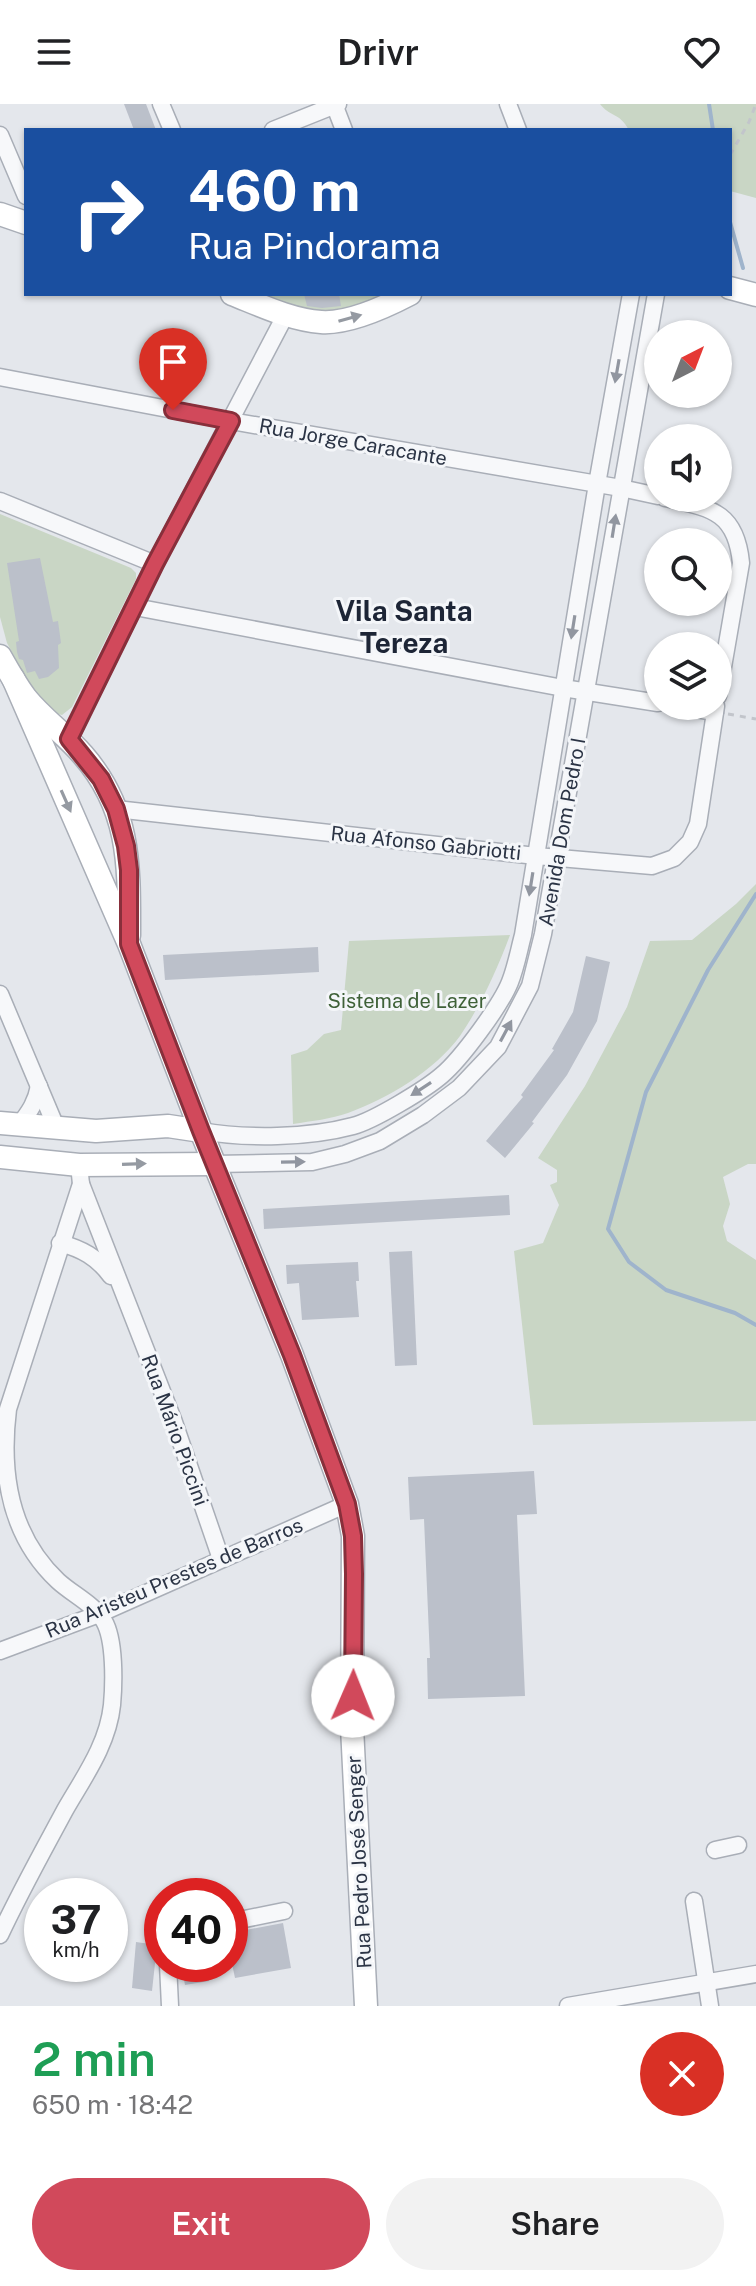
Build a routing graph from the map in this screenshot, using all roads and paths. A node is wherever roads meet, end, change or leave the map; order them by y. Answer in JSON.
{"nodes":[{"id":1,"x":161,"y":104,"type":"edge"},
{"id":2,"x":508,"y":104,"type":"edge"},
{"id":3,"x":756,"y":104,"type":"edge"},
{"id":4,"x":336,"y":105,"type":"edge"},
{"id":5,"x":171,"y":128,"type":"edge"},
{"id":6,"x":278,"y":128,"type":"edge"},
{"id":7,"x":343,"y":128,"type":"edge"},
{"id":8,"x":517,"y":128,"type":"edge"},
{"id":9,"x":0,"y":135,"type":"edge"},
{"id":10,"x":732,"y":152,"type":"edge"},
{"id":11,"x":24,"y":191,"type":"edge"},
{"id":12,"x":0,"y":213,"type":"edge"},
{"id":13,"x":24,"y":215,"type":"edge"},
{"id":14,"x":24,"y":222,"type":"edge"},
{"id":15,"x":732,"y":289,"type":"edge"},
{"id":16,"x":756,"y":295,"type":"edge"},
{"id":17,"x":237,"y":296,"type":"edge"},
{"id":18,"x":406,"y":296,"type":"edge"},
{"id":19,"x":631,"y":296,"type":"edge"},
{"id":20,"x":656,"y":296,"type":"edge"},
{"id":21,"x":286,"y":314,"type":"junction"},
{"id":22,"x":0,"y":377,"type":"edge"},
{"id":23,"x":231,"y":421,"type":"junction"},
{"id":24,"x":597,"y":484,"type":"junction"},
{"id":25,"x":621,"y":488,"type":"junction"},
{"id":26,"x":644,"y":493,"type":"edge"},
{"id":27,"x":0,"y":501,"type":"edge"},
{"id":28,"x":715,"y":512,"type":"edge"},
{"id":29,"x":155,"y":564,"type":"junction"},
{"id":30,"x":135,"y":607,"type":"junction"},
{"id":31,"x":729,"y":632,"type":"edge"},
{"id":32,"x":0,"y":656,"type":"edge"},
{"id":33,"x":13,"y":678,"type":"junction"},
{"id":34,"x":563,"y":688,"type":"junction"},
{"id":35,"x":587,"y":693,"type":"junction"},
{"id":36,"x":644,"y":701,"type":"edge"},
{"id":37,"x":732,"y":710,"type":"edge"},
{"id":38,"x":756,"y":719,"type":"edge"},
{"id":39,"x":715,"y":720,"type":"edge"},
{"id":40,"x":76,"y":747,"type":"junction"},
{"id":41,"x":56,"y":766,"type":"junction"},
{"id":42,"x":116,"y":809,"type":"junction"},
{"id":43,"x":536,"y":856,"type":"junction"},
{"id":44,"x":557,"y":857,"type":"junction"},
{"id":45,"x":129,"y":870,"type":"junction"},
{"id":46,"x":97,"y":872,"type":"junction"},
{"id":47,"x":129,"y":944,"type":"junction"},
{"id":48,"x":0,"y":994,"type":"edge"},
{"id":49,"x":39,"y":1086,"type":"junction"},
{"id":50,"x":187,"y":1093,"type":"junction"},
{"id":51,"x":10,"y":1123,"type":"edge"},
{"id":52,"x":168,"y":1126,"type":"junction"},
{"id":53,"x":56,"y":1127,"type":"junction"},
{"id":54,"x":201,"y":1131,"type":"junction"},
{"id":55,"x":0,"y":1157,"type":"edge"},
{"id":56,"x":174,"y":1163,"type":"junction"},
{"id":57,"x":215,"y":1164,"type":"junction"},
{"id":58,"x":80,"y":1175,"type":"junction"},
{"id":59,"x":60,"y":1243,"type":"junction"},
{"id":60,"x":126,"y":1301,"type":"junction"},
{"id":61,"x":347,"y":1504,"type":"junction"},
{"id":62,"x":221,"y":1559,"type":"junction"},
{"id":63,"x":99,"y":1614,"type":"junction"},
{"id":64,"x":0,"y":1651,"type":"edge"},
{"id":65,"x":738,"y":1845,"type":"dead end"},
{"id":66,"x":715,"y":1850,"type":"dead end"},
{"id":67,"x":694,"y":1901,"type":"dead end"},
{"id":68,"x":284,"y":1911,"type":"dead end"},
{"id":69,"x":248,"y":1918,"type":"edge"},
{"id":70,"x":0,"y":1935,"type":"edge"},
{"id":71,"x":756,"y":1974,"type":"edge"},
{"id":72,"x":169,"y":1982,"type":"edge"},
{"id":73,"x":707,"y":1983,"type":"junction"},
{"id":74,"x":170,"y":2005,"type":"edge"},
{"id":75,"x":366,"y":2006,"type":"edge"},
{"id":76,"x":568,"y":2006,"type":"edge"},
{"id":77,"x":710,"y":2006,"type":"edge"}],
"edges":[{"from":1,"to":5,"type":"street"},
{"from":2,"to":8,"type":"street"},
{"from":3,"to":10,"type":"path"},
{"from":4,"to":6,"type":"street"},
{"from":4,"to":7,"type":"street"},
{"from":9,"to":11,"type":"street"},
{"from":12,"to":13,"type":"street"},
{"from":12,"to":14,"type":"street"},
{"from":15,"to":16,"type":"street"},
{"from":17,"to":21,"type":"street"},
{"from":21,"to":18,"type":"street","one_way":true},
{"from":19,"to":24,"type":"street","name":"Avenida Dom Pedro I","one_way":true},
{"from":20,"to":25,"type":"street","name":"Avenida Dom Pedro I"},
{"from":21,"to":23,"type":"street"},
{"from":22,"to":23,"type":"street","name":"Rua Jorge Caracante"},
{"from":23,"to":24,"type":"street","name":"Rua Jorge Caracante"},
{"from":23,"to":29,"type":"street"},
{"from":24,"to":25,"type":"street","name":"Rua Jorge Caracante"},
{"from":24,"to":34,"type":"street","name":"Avenida Dom Pedro I","one_way":true},
{"from":25,"to":26,"type":"street","name":"Rua Jorge Caracante"},
{"from":35,"to":25,"type":"street","name":"Avenida Dom Pedro I","one_way":true},
{"from":27,"to":29,"type":"street"},
{"from":28,"to":31,"type":"street"},
{"from":29,"to":30,"type":"street"},
{"from":30,"to":34,"type":"street"},
{"from":30,"to":40,"type":"street"},
{"from":32,"to":33,"type":"street","name":"Rua Pedro José Senger"},
{"from":33,"to":40,"type":"street","name":"Rua Pedro José Senger"},
{"from":33,"to":41,"type":"street","name":"Rua Pedro José Senger"},
{"from":34,"to":35,"type":"street"},
{"from":34,"to":43,"type":"street","name":"Avenida Dom Pedro I"},
{"from":35,"to":36,"type":"street"},
{"from":35,"to":44,"type":"street","name":"Avenida Dom Pedro I"},
{"from":37,"to":38,"type":"path"},
{"from":39,"to":44,"type":"street","name":"Rua Afonso Gabriotti"},
{"from":40,"to":41,"type":"street"},
{"from":40,"to":42,"type":"street","name":"Rua Pedro José Senger"},
{"from":41,"to":46,"type":"street","name":"Rua Pedro José Senger","one_way":true},
{"from":42,"to":43,"type":"street","name":"Rua Afonso Gabriotti"},
{"from":42,"to":45,"type":"street","name":"Rua Pedro José Senger"},
{"from":43,"to":44,"type":"street","name":"Rua Afonso Gabriotti"},
{"from":43,"to":54,"type":"street","name":"Avenida Dom Pedro I","one_way":true},
{"from":57,"to":44,"type":"street","name":"Avenida Dom Pedro I","one_way":true},
{"from":45,"to":46,"type":"street"},
{"from":45,"to":47,"type":"street","name":"Rua Pedro José Senger"},
{"from":46,"to":47,"type":"street","name":"Rua Pedro José Senger"},
{"from":47,"to":50,"type":"street","name":"Rua Pedro José Senger"},
{"from":48,"to":49,"type":"street"},
{"from":49,"to":51,"type":"street"},
{"from":49,"to":53,"type":"street"},
{"from":50,"to":52,"type":"street"},
{"from":50,"to":54,"type":"street","name":"Rua Pedro José Senger"},
{"from":51,"to":53,"type":"street"},
{"from":52,"to":53,"type":"street"},
{"from":52,"to":54,"type":"street"},
{"from":52,"to":56,"type":"street"},
{"from":54,"to":57,"type":"street","name":"Rua Pedro José Senger"},
{"from":55,"to":58,"type":"street"},
{"from":56,"to":57,"type":"street"},
{"from":58,"to":56,"type":"street","one_way":true},
{"from":57,"to":61,"type":"street","name":"Rua Pedro José Senger"},
{"from":58,"to":59,"type":"street"},
{"from":58,"to":60,"type":"street","name":"Rua Mário Piccini"},
{"from":59,"to":60,"type":"street","name":"Rua Mário Piccini"},
{"from":59,"to":63,"type":"street"},
{"from":60,"to":62,"type":"street","name":"Rua Mário Piccini"},
{"from":61,"to":62,"type":"street","name":"Rua Aristeu Prestes de Barros"},
{"from":61,"to":75,"type":"street","name":"Rua Pedro José Senger"},
{"from":62,"to":63,"type":"street","name":"Rua Aristeu Prestes de Barros"},
{"from":63,"to":64,"type":"street","name":"Rua Aristeu Prestes de Barros"},
{"from":63,"to":70,"type":"street"},
{"from":65,"to":66,"type":"street"},
{"from":67,"to":73,"type":"street"},
{"from":68,"to":69,"type":"street"},
{"from":71,"to":73,"type":"street"},
{"from":72,"to":74,"type":"street"},
{"from":73,"to":76,"type":"street"},
{"from":73,"to":77,"type":"street"}]}
